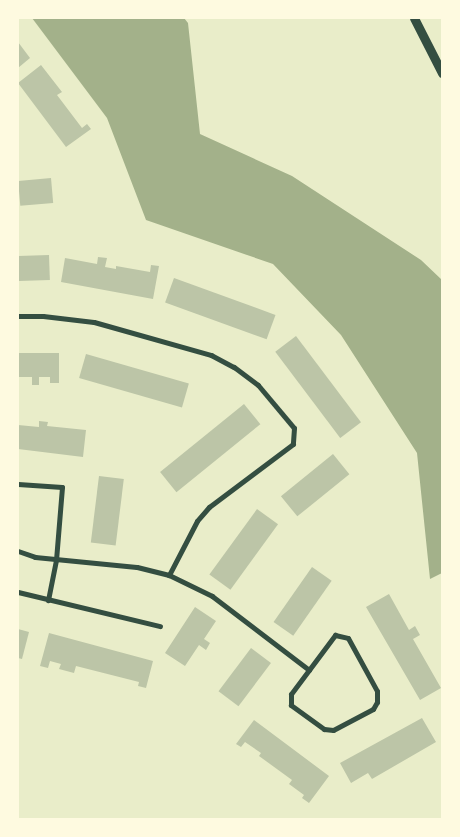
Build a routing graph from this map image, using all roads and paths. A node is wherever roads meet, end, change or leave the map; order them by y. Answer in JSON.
{"nodes":[{"id":1,"x":414,"y":18,"type":"edge"},
{"id":2,"x":442,"y":73,"type":"edge"},
{"id":3,"x":18,"y":316,"type":"edge"},
{"id":4,"x":18,"y":484,"type":"edge"},
{"id":5,"x":18,"y":552,"type":"edge"},
{"id":6,"x":56,"y":560,"type":"junction"},
{"id":7,"x":169,"y":575,"type":"junction"},
{"id":8,"x":18,"y":592,"type":"edge"},
{"id":9,"x":48,"y":600,"type":"junction"},
{"id":10,"x":160,"y":626,"type":"dead end"},
{"id":11,"x":309,"y":670,"type":"junction"}],
"edges":[{"from":1,"to":2,"type":"street"},
{"from":3,"to":7,"type":"street"},
{"from":4,"to":6,"type":"street"},
{"from":5,"to":6,"type":"street"},
{"from":6,"to":7,"type":"street"},
{"from":6,"to":9,"type":"street"},
{"from":7,"to":11,"type":"street"},
{"from":8,"to":9,"type":"street"},
{"from":9,"to":10,"type":"street"},
{"from":11,"to":11,"type":"street"}]}
